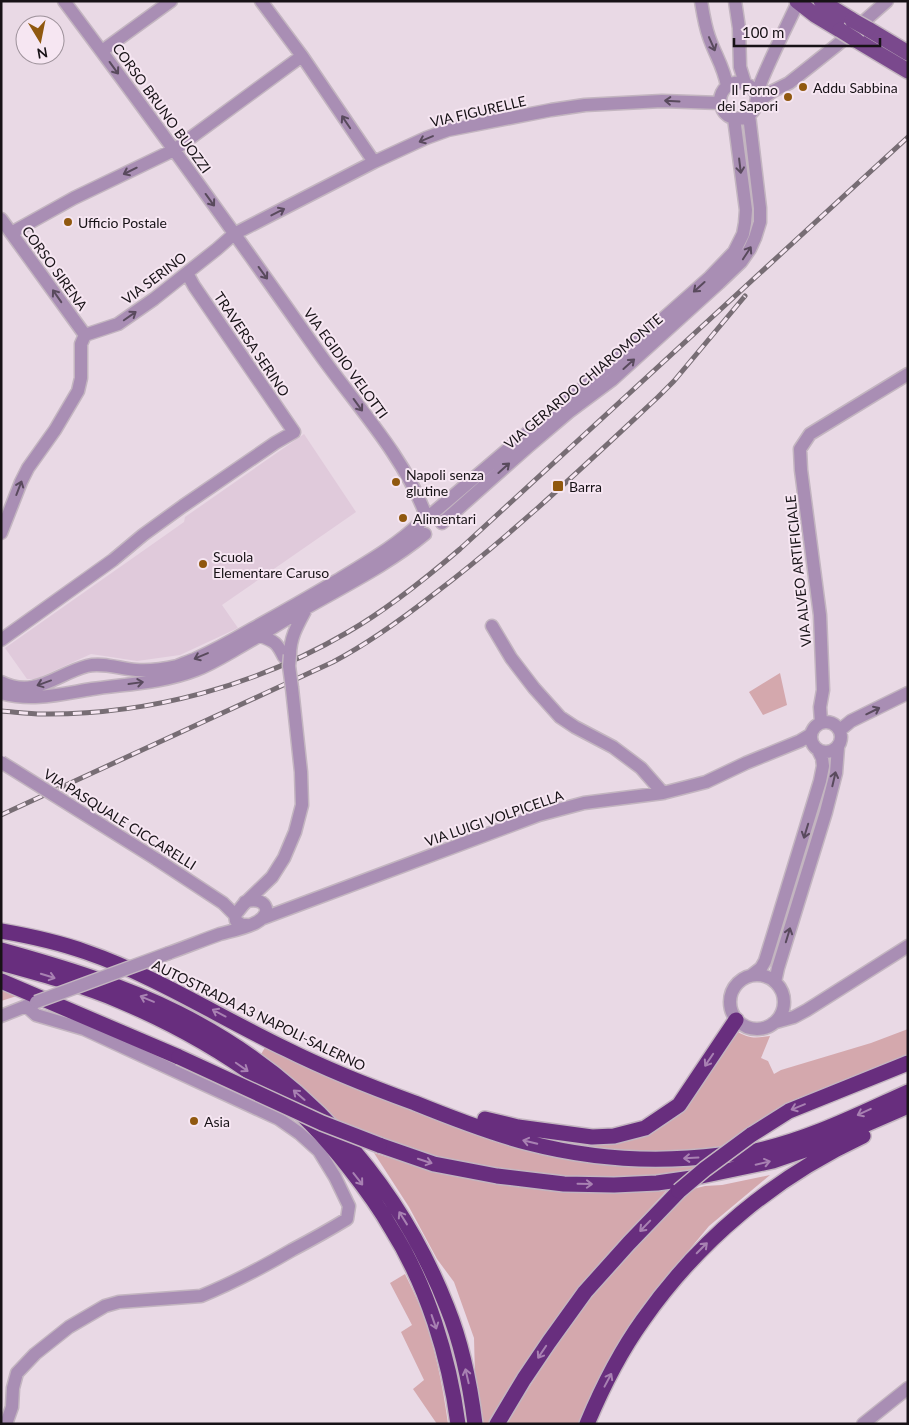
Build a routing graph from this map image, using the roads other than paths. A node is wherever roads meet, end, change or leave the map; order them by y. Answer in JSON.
{"nodes":[{"id":1,"x":64,"y":1,"type":"edge"},
{"id":2,"x":171,"y":1,"type":"edge"},
{"id":3,"x":261,"y":1,"type":"edge"},
{"id":4,"x":701,"y":1,"type":"edge"},
{"id":5,"x":735,"y":1,"type":"edge"},
{"id":6,"x":821,"y":1,"type":"edge"},
{"id":7,"x":886,"y":1,"type":"edge"},
{"id":8,"x":798,"y":2,"type":"edge"},
{"id":9,"x":839,"y":38,"type":"junction"},
{"id":10,"x":102,"y":51,"type":"junction"},
{"id":11,"x":908,"y":53,"type":"edge"},
{"id":12,"x":302,"y":56,"type":"junction"},
{"id":13,"x":908,"y":71,"type":"edge"},
{"id":14,"x":727,"y":86,"type":"junction"},
{"id":15,"x":755,"y":90,"type":"junction"},
{"id":16,"x":720,"y":103,"type":"junction"},
{"id":17,"x":749,"y":115,"type":"junction"},
{"id":18,"x":734,"y":118,"type":"junction"},
{"id":19,"x":174,"y":150,"type":"junction"},
{"id":20,"x":374,"y":162,"type":"junction"},
{"id":21,"x":1,"y":219,"type":"edge"},
{"id":22,"x":11,"y":233,"type":"junction"},
{"id":23,"x":234,"y":234,"type":"junction"},
{"id":24,"x":187,"y":273,"type":"junction"},
{"id":25,"x":85,"y":335,"type":"junction"},
{"id":26,"x":908,"y":374,"type":"edge"},
{"id":27,"x":426,"y":521,"type":"junction"},
{"id":28,"x":442,"y":523,"type":"junction"},
{"id":29,"x":1,"y":533,"type":"edge"},
{"id":30,"x":306,"y":609,"type":"junction"},
{"id":31,"x":278,"y":624,"type":"junction"},
{"id":32,"x":492,"y":626,"type":"dead end"},
{"id":33,"x":260,"y":636,"type":"junction"},
{"id":34,"x":1,"y":640,"type":"edge"},
{"id":35,"x":286,"y":653,"type":"junction"},
{"id":36,"x":98,"y":664,"type":"junction"},
{"id":37,"x":1,"y":682,"type":"edge"},
{"id":38,"x":98,"y":688,"type":"junction"},
{"id":39,"x":1,"y":693,"type":"edge"},
{"id":40,"x":908,"y":693,"type":"edge"},
{"id":41,"x":831,"y":725,"type":"junction"},
{"id":42,"x":810,"y":742,"type":"junction"},
{"id":43,"x":838,"y":747,"type":"junction"},
{"id":44,"x":1,"y":762,"type":"edge"},
{"id":45,"x":664,"y":793,"type":"junction"},
{"id":46,"x":272,"y":877,"type":"junction"},
{"id":47,"x":239,"y":910,"type":"junction"},
{"id":48,"x":264,"y":911,"type":"junction"},
{"id":49,"x":247,"y":925,"type":"junction"},
{"id":50,"x":1,"y":931,"type":"edge"},
{"id":51,"x":219,"y":934,"type":"junction"},
{"id":52,"x":908,"y":946,"type":"edge"},
{"id":53,"x":1,"y":950,"type":"edge"},
{"id":54,"x":1,"y":963,"type":"edge"},
{"id":55,"x":752,"y":975,"type":"junction"},
{"id":56,"x":1,"y":982,"type":"edge"},
{"id":57,"x":776,"y":982,"type":"junction"},
{"id":58,"x":784,"y":1002,"type":"junction"},
{"id":59,"x":31,"y":1004,"type":"junction"},
{"id":60,"x":807,"y":1010,"type":"junction"},
{"id":61,"x":1,"y":1016,"type":"edge"},
{"id":62,"x":736,"y":1020,"type":"junction"},
{"id":63,"x":776,"y":1022,"type":"junction"},
{"id":64,"x":249,"y":1030,"type":"junction"},
{"id":65,"x":908,"y":1062,"type":"edge"},
{"id":66,"x":908,"y":1092,"type":"edge"},
{"id":67,"x":908,"y":1106,"type":"edge"},
{"id":68,"x":908,"y":1115,"type":"edge"},
{"id":69,"x":908,"y":1388,"type":"edge"},
{"id":70,"x":1,"y":1397,"type":"edge"},
{"id":71,"x":12,"y":1407,"type":"junction"},
{"id":72,"x":498,"y":1421,"type":"edge"},
{"id":73,"x":6,"y":1424,"type":"edge"},
{"id":74,"x":458,"y":1424,"type":"edge"},
{"id":75,"x":475,"y":1424,"type":"edge"},
{"id":76,"x":587,"y":1424,"type":"edge"},
{"id":77,"x":863,"y":1424,"type":"edge"}],
"edges":[{"from":1,"to":10,"type":"street","name":"CORSO BRUNO BUOZZI"},
{"from":2,"to":10,"type":"street"},
{"from":3,"to":12,"type":"street"},
{"from":4,"to":14,"type":"street","one_way":true},
{"from":5,"to":15,"type":"street"},
{"from":6,"to":11,"type":"main road","bridge":true},
{"from":7,"to":9,"type":"street"},
{"from":8,"to":9,"type":"main road"},
{"from":8,"to":15,"type":"street"},
{"from":9,"to":13,"type":"main road","bridge":true},
{"from":9,"to":15,"type":"street"},
{"from":10,"to":19,"type":"street","name":"CORSO BRUNO BUOZZI","one_way":true},
{"from":12,"to":19,"type":"street"},
{"from":20,"to":12,"type":"street","one_way":true},
{"from":14,"to":15,"type":"street"},
{"from":14,"to":16,"type":"street"},
{"from":15,"to":17,"type":"street"},
{"from":16,"to":18,"type":"street"},
{"from":16,"to":20,"type":"street","name":"VIA FIGURELLE","one_way":true},
{"from":17,"to":18,"type":"street"},
{"from":28,"to":17,"type":"street","name":"VIA GERARDO CHIAROMONTE","one_way":true},
{"from":18,"to":27,"type":"street","name":"VIA GERARDO CHIAROMONTE","one_way":true},
{"from":19,"to":22,"type":"street","one_way":true},
{"from":19,"to":23,"type":"street","name":"CORSO BRUNO BUOZZI","one_way":true},
{"from":23,"to":20,"type":"street","name":"VIA FIGURELLE","one_way":true},
{"from":21,"to":22,"type":"street","name":"CORSO SIRENA"},
{"from":25,"to":22,"type":"street","name":"CORSO SIRENA","one_way":true},
{"from":23,"to":24,"type":"street","name":"VIA SERINO"},
{"from":23,"to":27,"type":"street","name":"VIA EGIDIO VELOTTI","one_way":true},
{"from":25,"to":24,"type":"street","name":"VIA SERINO","one_way":true},
{"from":24,"to":34,"type":"street","name":"TRAVERSA SERINO"},
{"from":29,"to":25,"type":"street","one_way":true},
{"from":26,"to":41,"type":"street","name":"VIA ALVEO ARTIFICIALE"},
{"from":27,"to":28,"type":"street","name":"VIA EGIDIO VELOTTI"},
{"from":27,"to":28,"type":"street","name":"VIA GERARDO CHIAROMONTE"},
{"from":27,"to":30,"type":"street","name":"VIA GERARDO CHIAROMONTE"},
{"from":27,"to":31,"type":"street","name":"VIA GERARDO CHIAROMONTE"},
{"from":30,"to":31,"type":"street","name":"VIA GERARDO CHIAROMONTE"},
{"from":30,"to":35,"type":"street"},
{"from":31,"to":33,"type":"street","name":"VIA GERARDO CHIAROMONTE"},
{"from":31,"to":35,"type":"street"},
{"from":31,"to":36,"type":"street","name":"VIA GERARDO CHIAROMONTE","one_way":true},
{"from":32,"to":45,"type":"street"},
{"from":33,"to":35,"type":"street"},
{"from":38,"to":33,"type":"street","name":"VIA GERARDO CHIAROMONTE","one_way":true},
{"from":35,"to":46,"type":"street","bridge":true},
{"from":36,"to":37,"type":"street","name":"VIA GERARDO CHIAROMONTE","one_way":true},
{"from":36,"to":38,"type":"street"},
{"from":38,"to":39,"type":"street","name":"VIA GERARDO CHIAROMONTE"},
{"from":41,"to":40,"type":"street","one_way":true},
{"from":41,"to":42,"type":"street"},
{"from":41,"to":43,"type":"street"},
{"from":42,"to":43,"type":"street"},
{"from":42,"to":45,"type":"street","name":"VIA LUIGI VOLPICELLA"},
{"from":42,"to":55,"type":"street","one_way":true},
{"from":57,"to":43,"type":"street","one_way":true},
{"from":44,"to":47,"type":"street","name":"VIA PASQUALE CICCARELLI","bridge":true},
{"from":45,"to":48,"type":"street","name":"VIA LUIGI VOLPICELLA"},
{"from":46,"to":47,"type":"street"},
{"from":46,"to":48,"type":"street"},
{"from":47,"to":48,"type":"street","name":"VIA PASQUALE CICCARELLI"},
{"from":47,"to":49,"type":"street"},
{"from":47,"to":51,"type":"street"},
{"from":48,"to":49,"type":"street","name":"VIA LUIGI VOLPICELLA"},
{"from":49,"to":51,"type":"street"},
{"from":64,"to":50,"type":"highway","name":"AUTOSTRADA A3 NAPOLI-SALERNO","one_way":true},
{"from":51,"to":59,"type":"street","bridge":true},
{"from":52,"to":60,"type":"street"},
{"from":75,"to":53,"type":"highway","one_way":true},
{"from":54,"to":74,"type":"highway","one_way":true},
{"from":55,"to":57,"type":"street"},
{"from":55,"to":62,"type":"street"},
{"from":56,"to":67,"type":"highway","one_way":true,"bridge":true},
{"from":57,"to":58,"type":"street"},
{"from":58,"to":60,"type":"street"},
{"from":58,"to":63,"type":"street"},
{"from":59,"to":61,"type":"street"},
{"from":59,"to":71,"type":"street"},
{"from":60,"to":63,"type":"street"},
{"from":62,"to":63,"type":"street"},
{"from":62,"to":64,"type":"highway","one_way":true},
{"from":66,"to":64,"type":"highway","name":"AUTOSTRADA A3 NAPOLI-SALERNO","one_way":true},
{"from":65,"to":72,"type":"highway","one_way":true,"bridge":true},
{"from":76,"to":68,"type":"highway","one_way":true},
{"from":69,"to":77,"type":"street"},
{"from":70,"to":71,"type":"street"},
{"from":71,"to":73,"type":"street"}]}
